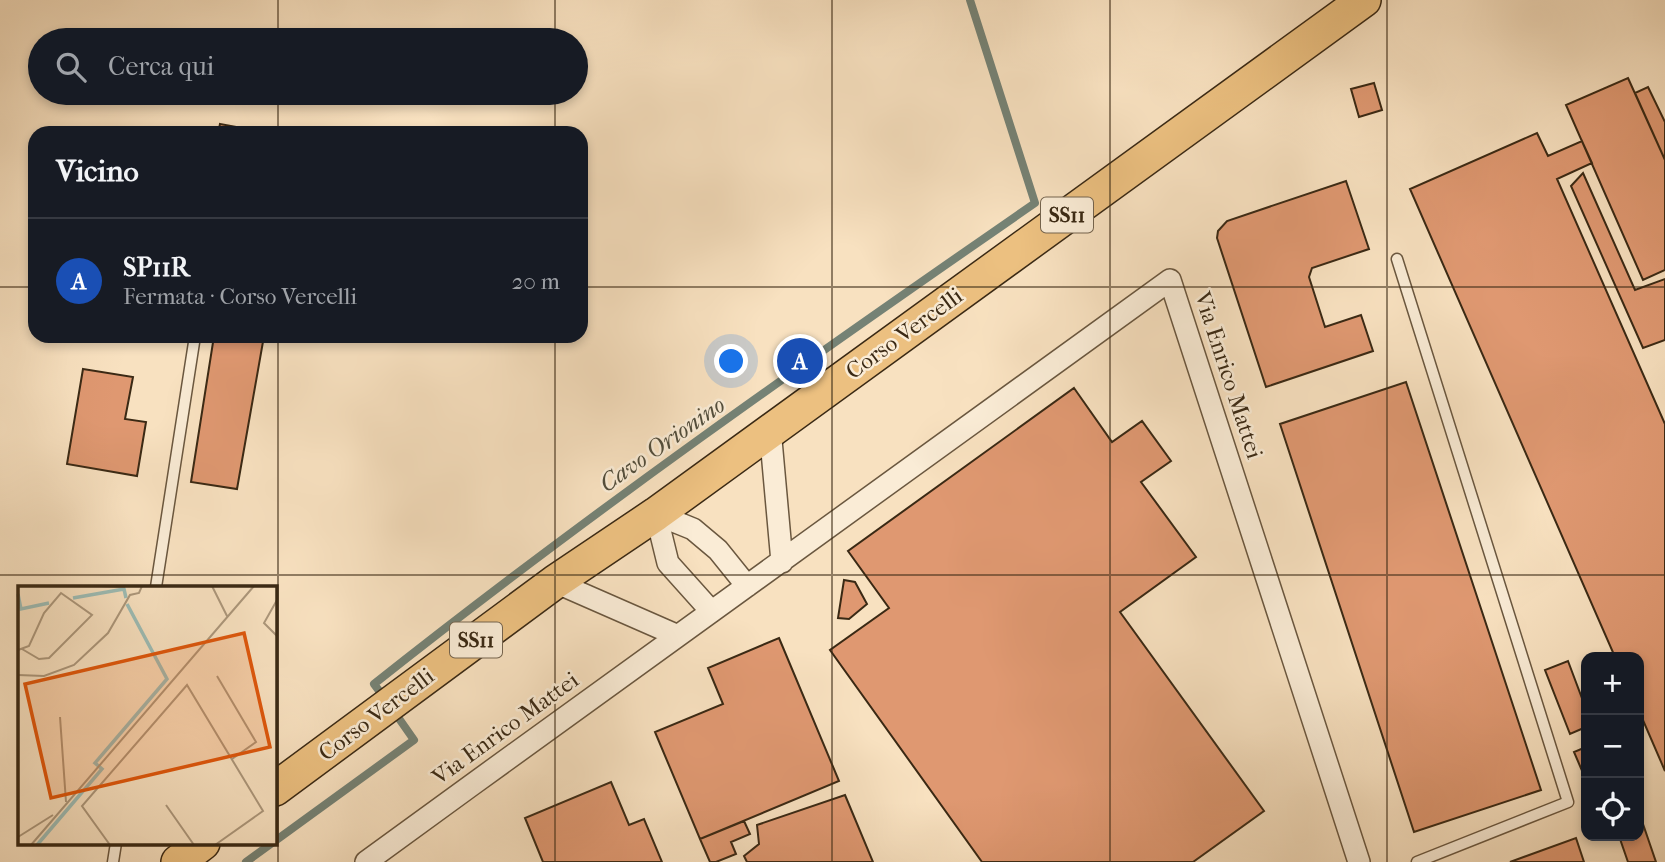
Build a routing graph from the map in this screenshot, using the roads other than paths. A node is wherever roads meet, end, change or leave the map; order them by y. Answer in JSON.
{"nodes":[{"id":1,"x":1364,"y":0,"type":"edge"},
{"id":2,"x":1397,"y":258,"type":"dead end"},
{"id":3,"x":193,"y":343,"type":"edge"},
{"id":4,"x":770,"y":429,"type":"junction"},
{"id":5,"x":656,"y":514,"type":"junction"},
{"id":6,"x":782,"y":562,"type":"junction"},
{"id":7,"x":555,"y":582,"type":"junction"},
{"id":8,"x":156,"y":586,"type":"edge"},
{"id":9,"x":747,"y":586,"type":"junction"},
{"id":10,"x":711,"y":611,"type":"junction"},
{"id":11,"x":676,"y":635,"type":"junction"},
{"id":12,"x":276,"y":788,"type":"edge"},
{"id":13,"x":116,"y":844,"type":"edge"},
{"id":14,"x":202,"y":844,"type":"edge"},
{"id":15,"x":113,"y":862,"type":"edge"},
{"id":16,"x":178,"y":862,"type":"edge"},
{"id":17,"x":366,"y":862,"type":"edge"},
{"id":18,"x":1359,"y":862,"type":"edge"},
{"id":19,"x":1417,"y":862,"type":"edge"}],
"edges":[{"from":1,"to":4,"type":"main road","name":"Corso Vercelli","number":"SS11"},
{"from":2,"to":19,"type":"lane"},
{"from":3,"to":8,"type":"lane"},
{"from":4,"to":5,"type":"main road","name":"Corso Vercelli","number":"SS11"},
{"from":4,"to":6,"type":"street"},
{"from":5,"to":7,"type":"main road","name":"Corso Vercelli","number":"SS11"},
{"from":5,"to":9,"type":"street"},
{"from":5,"to":10,"type":"street"},
{"from":6,"to":9,"type":"street","name":"Via Enrico Mattei"},
{"from":6,"to":18,"type":"street","name":"Via Enrico Mattei"},
{"from":7,"to":11,"type":"street"},
{"from":7,"to":12,"type":"main road","name":"Corso Vercelli","number":"SS11"},
{"from":9,"to":10,"type":"street","name":"Via Enrico Mattei"},
{"from":10,"to":11,"type":"street","name":"Via Enrico Mattei"},
{"from":11,"to":17,"type":"street","name":"Via Enrico Mattei"},
{"from":13,"to":15,"type":"lane"},
{"from":14,"to":16,"type":"main road"}]}
